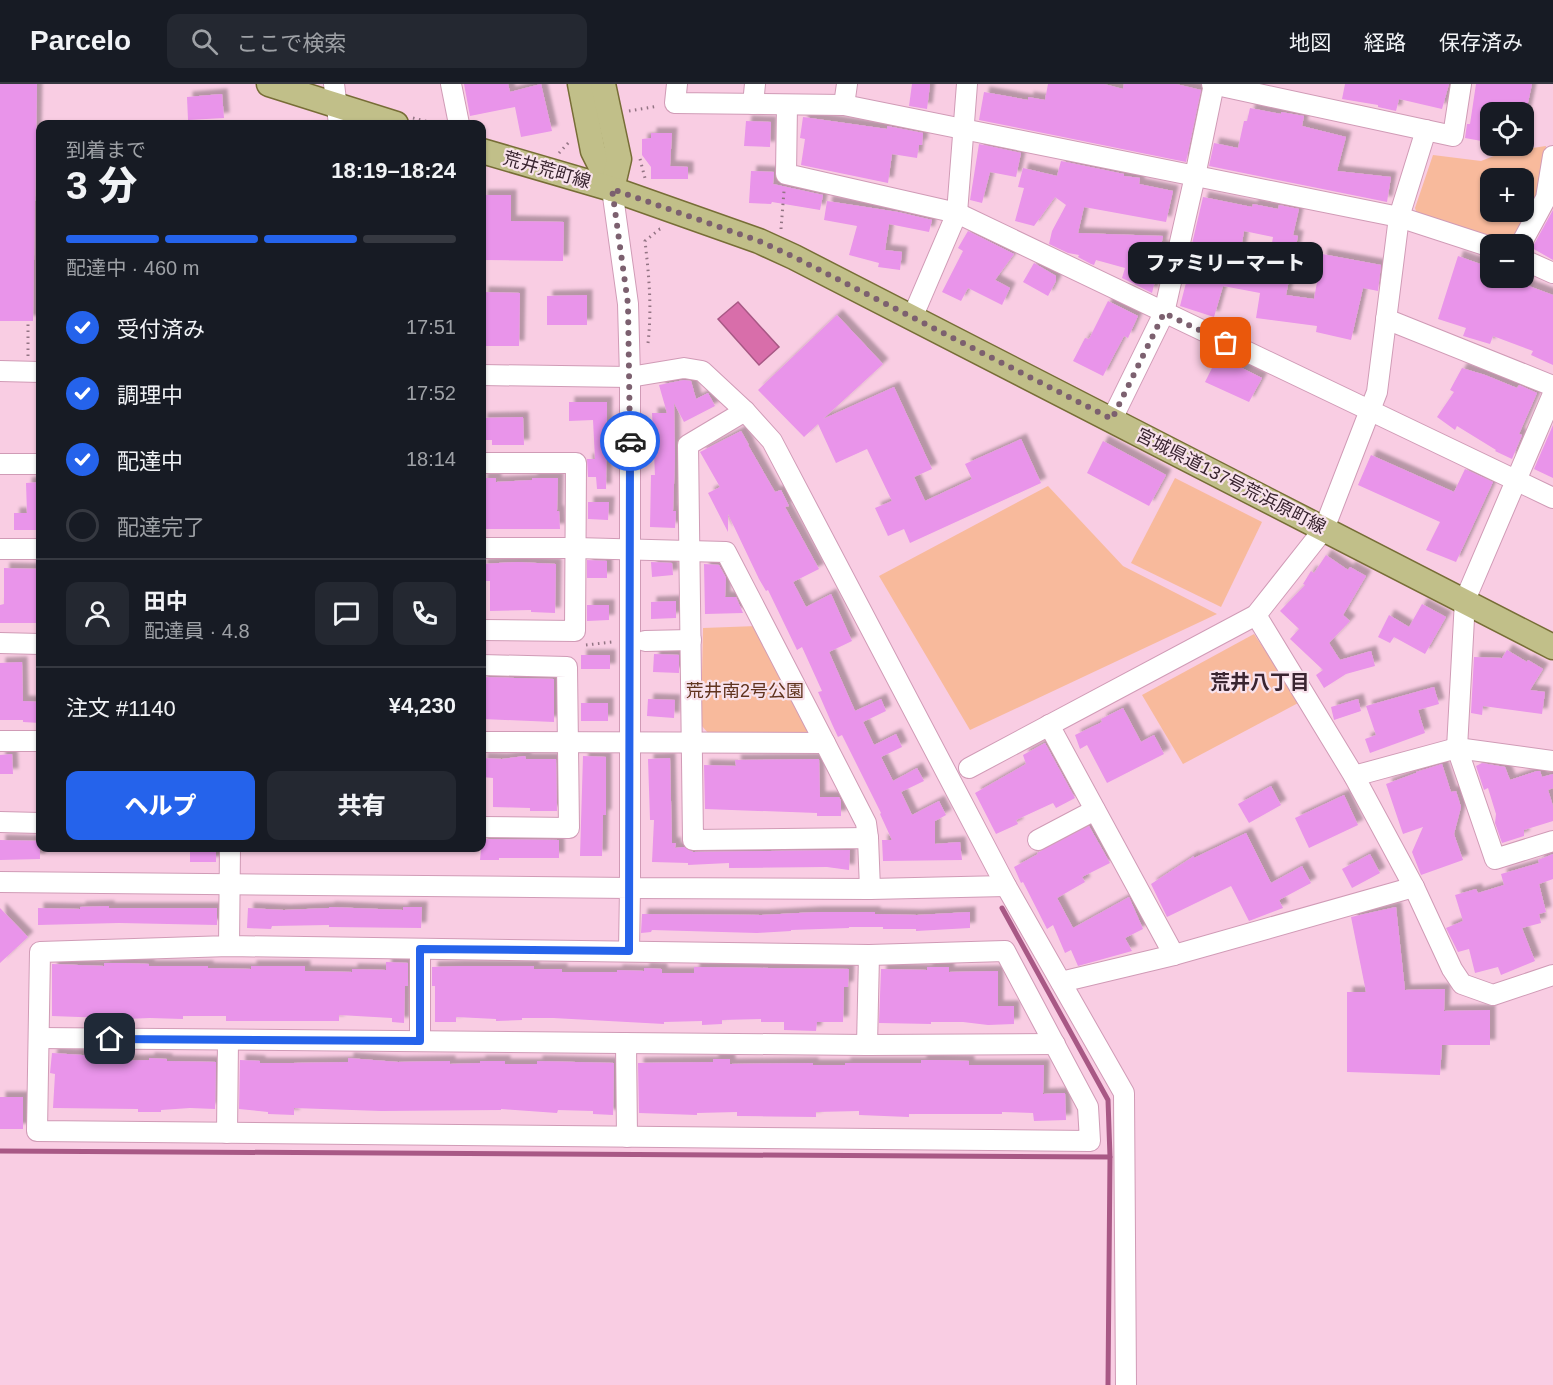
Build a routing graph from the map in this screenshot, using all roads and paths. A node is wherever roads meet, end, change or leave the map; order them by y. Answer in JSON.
{"nodes":[{"id":1,"x":269,"y":84,"type":"edge"},
{"id":2,"x":451,"y":84,"type":"edge"},
{"id":3,"x":580,"y":84,"type":"edge"},
{"id":4,"x":603,"y":84,"type":"edge"},
{"id":5,"x":756,"y":84,"type":"edge"},
{"id":6,"x":847,"y":84,"type":"edge"},
{"id":7,"x":967,"y":84,"type":"edge"},
{"id":8,"x":1213,"y":84,"type":"edge"},
{"id":9,"x":1461,"y":84,"type":"edge"},
{"id":10,"x":676,"y":94,"type":"edge"},
{"id":11,"x":627,"y":102,"type":"dead end"},
{"id":12,"x":753,"y":104,"type":"junction"},
{"id":13,"x":337,"y":105,"type":"edge"},
{"id":14,"x":787,"y":105,"type":"junction"},
{"id":15,"x":843,"y":105,"type":"junction"},
{"id":16,"x":629,"y":111,"type":"junction"},
{"id":17,"x":384,"y":120,"type":"edge"},
{"id":18,"x":458,"y":120,"type":"edge"},
{"id":19,"x":632,"y":121,"type":"dead end"},
{"id":20,"x":964,"y":129,"type":"junction"},
{"id":21,"x":1426,"y":130,"type":"junction"},
{"id":22,"x":574,"y":137,"type":"dead end"},
{"id":23,"x":486,"y":152,"type":"edge"},
{"id":24,"x":639,"y":154,"type":"dead end"},
{"id":25,"x":557,"y":156,"type":"dead end"},
{"id":26,"x":1553,"y":156,"type":"edge"},
{"id":27,"x":786,"y":174,"type":"junction"},
{"id":28,"x":1196,"y":176,"type":"junction"},
{"id":29,"x":656,"y":185,"type":"dead end"},
{"id":30,"x":612,"y":189,"type":"junction"},
{"id":31,"x":957,"y":213,"type":"junction"},
{"id":32,"x":1399,"y":217,"type":"junction"},
{"id":33,"x":668,"y":231,"type":"dead end"},
{"id":34,"x":775,"y":232,"type":"dead end"},
{"id":35,"x":1526,"y":234,"type":"edge"},
{"id":36,"x":1480,"y":243,"type":"edge"},
{"id":37,"x":1534,"y":264,"type":"edge"},
{"id":38,"x":1553,"y":273,"type":"edge"},
{"id":39,"x":1164,"y":313,"type":"junction"},
{"id":40,"x":912,"y":318,"type":"junction"},
{"id":41,"x":1386,"y":319,"type":"junction"},
{"id":42,"x":28,"y":322,"type":"dead end"},
{"id":43,"x":647,"y":351,"type":"dead end"},
{"id":44,"x":34,"y":365,"type":"edge"},
{"id":45,"x":0,"y":371,"type":"edge"},
{"id":46,"x":486,"y":375,"type":"edge"},
{"id":47,"x":630,"y":377,"type":"junction"},
{"id":48,"x":1553,"y":386,"type":"edge"},
{"id":49,"x":1553,"y":394,"type":"edge"},
{"id":50,"x":746,"y":411,"type":"junction"},
{"id":51,"x":1370,"y":411,"type":"junction"},
{"id":52,"x":1112,"y":419,"type":"junction"},
{"id":53,"x":486,"y":463,"type":"edge"},
{"id":54,"x":0,"y":464,"type":"edge"},
{"id":55,"x":36,"y":464,"type":"edge"},
{"id":56,"x":1517,"y":480,"type":"junction"},
{"id":57,"x":1553,"y":498,"type":"edge"},
{"id":58,"x":1324,"y":529,"type":"junction"},
{"id":59,"x":486,"y":548,"type":"edge"},
{"id":60,"x":576,"y":548,"type":"junction"},
{"id":61,"x":0,"y":549,"type":"edge"},
{"id":62,"x":36,"y":549,"type":"edge"},
{"id":63,"x":630,"y":549,"type":"junction"},
{"id":64,"x":689,"y":551,"type":"junction"},
{"id":65,"x":1465,"y":600,"type":"junction"},
{"id":66,"x":1256,"y":615,"type":"junction"},
{"id":67,"x":486,"y":630,"type":"edge"},
{"id":68,"x":691,"y":640,"type":"junction"},
{"id":69,"x":645,"y":642,"type":"dead end"},
{"id":70,"x":0,"y":643,"type":"edge"},
{"id":71,"x":36,"y":644,"type":"edge"},
{"id":72,"x":1553,"y":646,"type":"edge"},
{"id":73,"x":486,"y":665,"type":"edge"},
{"id":74,"x":1049,"y":725,"type":"junction"},
{"id":75,"x":0,"y":741,"type":"edge"},
{"id":76,"x":36,"y":741,"type":"edge"},
{"id":77,"x":486,"y":742,"type":"edge"},
{"id":78,"x":568,"y":743,"type":"junction"},
{"id":79,"x":629,"y":743,"type":"junction"},
{"id":80,"x":825,"y":743,"type":"junction"},
{"id":81,"x":691,"y":744,"type":"junction"},
{"id":82,"x":1457,"y":748,"type":"junction"},
{"id":83,"x":1553,"y":761,"type":"edge"},
{"id":84,"x":969,"y":768,"type":"dead end"},
{"id":85,"x":1354,"y":776,"type":"junction"},
{"id":86,"x":1095,"y":810,"type":"junction"},
{"id":87,"x":0,"y":822,"type":"edge"},
{"id":88,"x":36,"y":823,"type":"edge"},
{"id":89,"x":486,"y":827,"type":"edge"},
{"id":90,"x":868,"y":838,"type":"junction"},
{"id":91,"x":1038,"y":840,"type":"dead end"},
{"id":92,"x":1553,"y":841,"type":"edge"},
{"id":93,"x":230,"y":852,"type":"edge"},
{"id":94,"x":0,"y":882,"type":"edge"},
{"id":95,"x":230,"y":883,"type":"junction"},
{"id":96,"x":1006,"y":886,"type":"junction"},
{"id":97,"x":1414,"y":887,"type":"junction"},
{"id":98,"x":630,"y":888,"type":"junction"},
{"id":99,"x":870,"y":889,"type":"junction"},
{"id":100,"x":229,"y":946,"type":"junction"},
{"id":101,"x":420,"y":949,"type":"junction"},
{"id":102,"x":629,"y":951,"type":"junction"},
{"id":103,"x":869,"y":955,"type":"junction"},
{"id":104,"x":1174,"y":955,"type":"junction"},
{"id":105,"x":1553,"y":975,"type":"edge"},
{"id":106,"x":1061,"y":982,"type":"junction"},
{"id":107,"x":39,"y":1038,"type":"junction"},
{"id":108,"x":228,"y":1040,"type":"junction"},
{"id":109,"x":420,"y":1041,"type":"junction"},
{"id":110,"x":626,"y":1043,"type":"junction"},
{"id":111,"x":1055,"y":1044,"type":"junction"},
{"id":112,"x":867,"y":1045,"type":"junction"},
{"id":113,"x":227,"y":1133,"type":"junction"},
{"id":114,"x":627,"y":1137,"type":"junction"},
{"id":115,"x":1126,"y":1385,"type":"edge"}],
"edges":[{"from":1,"to":13,"type":"main road"},
{"from":2,"to":18,"type":"street"},
{"from":3,"to":30,"type":"main road"},
{"from":4,"to":30,"type":"main road"},
{"from":5,"to":12,"type":"street"},
{"from":6,"to":15,"type":"street"},
{"from":7,"to":20,"type":"street"},
{"from":8,"to":21,"type":"street"},
{"from":8,"to":28,"type":"street"},
{"from":9,"to":21,"type":"street"},
{"from":10,"to":12,"type":"street"},
{"from":10,"to":16,"type":"path"},
{"from":11,"to":16,"type":"path"},
{"from":12,"to":14,"type":"street"},
{"from":13,"to":17,"type":"main road"},
{"from":14,"to":15,"type":"street"},
{"from":14,"to":27,"type":"street"},
{"from":15,"to":20,"type":"street"},
{"from":16,"to":19,"type":"path"},
{"from":20,"to":28,"type":"street"},
{"from":20,"to":31,"type":"street"},
{"from":21,"to":32,"type":"street"},
{"from":22,"to":25,"type":"path"},
{"from":23,"to":30,"type":"main road","name":"荒井荒町線"},
{"from":24,"to":29,"type":"path"},
{"from":26,"to":35,"type":"street"},
{"from":27,"to":31,"type":"street"},
{"from":27,"to":34,"type":"path"},
{"from":28,"to":32,"type":"street"},
{"from":28,"to":39,"type":"street"},
{"from":30,"to":40,"type":"main road","name":"宮城県道137号荒浜原町線"},
{"from":30,"to":47,"type":"street"},
{"from":31,"to":39,"type":"street"},
{"from":31,"to":40,"type":"street"},
{"from":32,"to":36,"type":"street"},
{"from":32,"to":41,"type":"street"},
{"from":33,"to":43,"type":"path"},
{"from":37,"to":38,"type":"street"},
{"from":39,"to":51,"type":"street"},
{"from":39,"to":52,"type":"street"},
{"from":40,"to":52,"type":"main road","name":"宮城県道137号荒浜原町線"},
{"from":41,"to":48,"type":"street"},
{"from":41,"to":51,"type":"street"},
{"from":42,"to":44,"type":"path"},
{"from":44,"to":45,"type":"street"},
{"from":46,"to":47,"type":"street"},
{"from":47,"to":50,"type":"street"},
{"from":47,"to":63,"type":"street"},
{"from":49,"to":56,"type":"street"},
{"from":50,"to":64,"type":"street"},
{"from":50,"to":96,"type":"street"},
{"from":51,"to":56,"type":"street"},
{"from":51,"to":58,"type":"street"},
{"from":52,"to":58,"type":"main road","name":"宮城県道137号荒浜原町線"},
{"from":53,"to":60,"type":"street"},
{"from":54,"to":55,"type":"street"},
{"from":56,"to":57,"type":"street"},
{"from":56,"to":65,"type":"street"},
{"from":58,"to":65,"type":"main road","name":"宮城県道137号荒浜原町線"},
{"from":58,"to":66,"type":"street"},
{"from":59,"to":60,"type":"street"},
{"from":60,"to":63,"type":"street"},
{"from":60,"to":67,"type":"street"},
{"from":61,"to":62,"type":"street"},
{"from":63,"to":64,"type":"street"},
{"from":63,"to":79,"type":"street"},
{"from":64,"to":68,"type":"street"},
{"from":64,"to":80,"type":"street"},
{"from":65,"to":72,"type":"main road","name":"宮城県道137号荒浜原町線"},
{"from":65,"to":82,"type":"street"},
{"from":66,"to":74,"type":"street"},
{"from":66,"to":85,"type":"street"},
{"from":68,"to":69,"type":"street"},
{"from":68,"to":81,"type":"street"},
{"from":70,"to":71,"type":"street"},
{"from":73,"to":78,"type":"street"},
{"from":74,"to":84,"type":"street"},
{"from":74,"to":86,"type":"street"},
{"from":75,"to":76,"type":"street"},
{"from":77,"to":78,"type":"street"},
{"from":78,"to":79,"type":"street"},
{"from":78,"to":89,"type":"street"},
{"from":79,"to":81,"type":"street"},
{"from":79,"to":98,"type":"street"},
{"from":80,"to":81,"type":"street"},
{"from":80,"to":90,"type":"street"},
{"from":81,"to":90,"type":"street"},
{"from":82,"to":83,"type":"street"},
{"from":82,"to":85,"type":"street"},
{"from":82,"to":92,"type":"street"},
{"from":85,"to":97,"type":"street"},
{"from":86,"to":91,"type":"street"},
{"from":86,"to":104,"type":"street"},
{"from":87,"to":88,"type":"street"},
{"from":90,"to":99,"type":"street"},
{"from":93,"to":95,"type":"street"},
{"from":94,"to":95,"type":"street"},
{"from":95,"to":98,"type":"street"},
{"from":95,"to":100,"type":"street"},
{"from":96,"to":99,"type":"street"},
{"from":96,"to":106,"type":"street"},
{"from":97,"to":104,"type":"street"},
{"from":97,"to":105,"type":"street"},
{"from":98,"to":99,"type":"street"},
{"from":98,"to":102,"type":"street"},
{"from":100,"to":101,"type":"street"},
{"from":100,"to":107,"type":"street"},
{"from":101,"to":102,"type":"street"},
{"from":101,"to":109,"type":"street"},
{"from":102,"to":103,"type":"street"},
{"from":103,"to":111,"type":"street"},
{"from":103,"to":112,"type":"street"},
{"from":104,"to":106,"type":"street"},
{"from":106,"to":115,"type":"street"},
{"from":107,"to":108,"type":"street"},
{"from":107,"to":113,"type":"street"},
{"from":108,"to":109,"type":"street"},
{"from":108,"to":113,"type":"street"},
{"from":109,"to":110,"type":"street"},
{"from":110,"to":112,"type":"street"},
{"from":110,"to":114,"type":"street"},
{"from":111,"to":112,"type":"street"},
{"from":111,"to":114,"type":"street"},
{"from":113,"to":114,"type":"street"}]}
